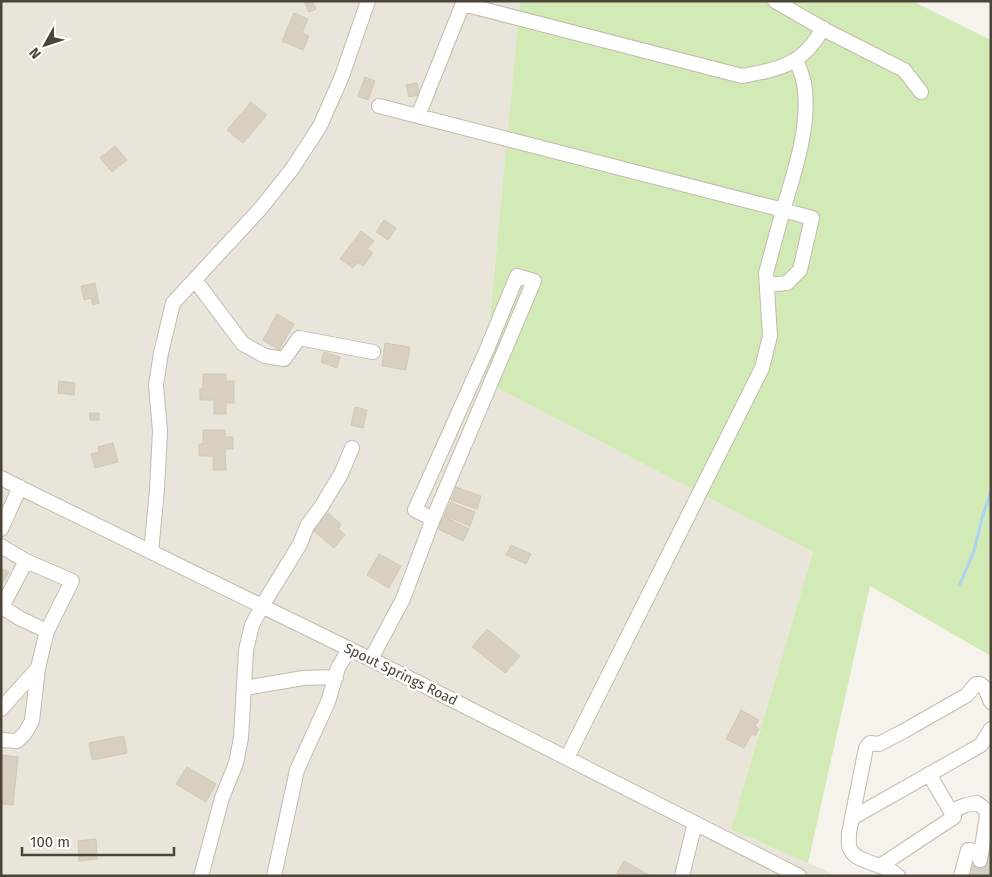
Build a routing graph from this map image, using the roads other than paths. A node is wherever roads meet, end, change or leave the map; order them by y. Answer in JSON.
{"nodes":[{"id":1,"x":368,"y":1,"type":"edge"},
{"id":2,"x":775,"y":1,"type":"edge"},
{"id":3,"x":463,"y":3,"type":"edge"},
{"id":4,"x":823,"y":28,"type":"junction"},
{"id":5,"x":796,"y":60,"type":"junction"},
{"id":6,"x":921,"y":92,"type":"dead end"},
{"id":7,"x":379,"y":106,"type":"dead end"},
{"id":8,"x":418,"y":116,"type":"junction"},
{"id":9,"x":784,"y":210,"type":"junction"},
{"id":10,"x":195,"y":280,"type":"junction"},
{"id":11,"x":767,"y":284,"type":"junction"},
{"id":12,"x":373,"y":352,"type":"dead end"},
{"id":13,"x":352,"y":448,"type":"dead end"},
{"id":14,"x":1,"y":478,"type":"edge"},
{"id":15,"x":20,"y":487,"type":"junction"},
{"id":16,"x":434,"y":520,"type":"junction"},
{"id":17,"x":1,"y":528,"type":"edge"},
{"id":18,"x":1,"y":546,"type":"edge"},
{"id":19,"x":151,"y":552,"type":"junction"},
{"id":20,"x":26,"y":560,"type":"junction"},
{"id":21,"x":262,"y":606,"type":"junction"},
{"id":22,"x":48,"y":631,"type":"junction"},
{"id":23,"x":349,"y":649,"type":"junction"},
{"id":24,"x":371,"y":659,"type":"junction"},
{"id":25,"x":38,"y":668,"type":"junction"},
{"id":26,"x":336,"y":677,"type":"junction"},
{"id":27,"x":245,"y":688,"type":"junction"},
{"id":28,"x":991,"y":702,"type":"edge"},
{"id":29,"x":1,"y":709,"type":"edge"},
{"id":30,"x":991,"y":729,"type":"edge"},
{"id":31,"x":1,"y":740,"type":"edge"},
{"id":32,"x":567,"y":758,"type":"junction"},
{"id":33,"x":929,"y":774,"type":"junction"},
{"id":34,"x":951,"y":811,"type":"junction"},
{"id":35,"x":852,"y":818,"type":"junction"},
{"id":36,"x":695,"y":823,"type":"junction"},
{"id":37,"x":880,"y":866,"type":"junction"},
{"id":38,"x":201,"y":876,"type":"edge"},
{"id":39,"x":274,"y":876,"type":"edge"},
{"id":40,"x":682,"y":876,"type":"edge"},
{"id":41,"x":798,"y":876,"type":"edge"},
{"id":42,"x":898,"y":876,"type":"edge"},
{"id":43,"x":961,"y":876,"type":"edge"}],
"edges":[{"from":1,"to":10,"type":"street"},
{"from":2,"to":4,"type":"street"},
{"from":3,"to":5,"type":"street"},
{"from":3,"to":8,"type":"street"},
{"from":4,"to":5,"type":"street"},
{"from":4,"to":6,"type":"street"},
{"from":5,"to":9,"type":"street"},
{"from":7,"to":8,"type":"street"},
{"from":8,"to":9,"type":"street"},
{"from":9,"to":11,"type":"street"},
{"from":9,"to":11,"type":"street"},
{"from":10,"to":12,"type":"street"},
{"from":10,"to":19,"type":"street"},
{"from":11,"to":32,"type":"street"},
{"from":13,"to":21,"type":"street"},
{"from":14,"to":15,"type":"street","name":"Spout Springs Road"},
{"from":15,"to":17,"type":"street"},
{"from":15,"to":19,"type":"street","name":"Spout Springs Road"},
{"from":16,"to":16,"type":"street"},
{"from":16,"to":24,"type":"street"},
{"from":18,"to":20,"type":"street"},
{"from":19,"to":21,"type":"street","name":"Spout Springs Road"},
{"from":20,"to":22,"type":"street"},
{"from":20,"to":22,"type":"street"},
{"from":21,"to":23,"type":"street","name":"Spout Springs Road"},
{"from":21,"to":27,"type":"street"},
{"from":22,"to":25,"type":"street"},
{"from":23,"to":24,"type":"street","name":"Spout Springs Road"},
{"from":23,"to":26,"type":"street"},
{"from":24,"to":32,"type":"street","name":"Spout Springs Road"},
{"from":25,"to":29,"type":"street"},
{"from":25,"to":31,"type":"street"},
{"from":26,"to":27,"type":"street"},
{"from":26,"to":39,"type":"street"},
{"from":27,"to":38,"type":"street"},
{"from":28,"to":35,"type":"street"},
{"from":30,"to":33,"type":"street"},
{"from":32,"to":36,"type":"street","name":"Spout Springs Road"},
{"from":33,"to":34,"type":"street"},
{"from":33,"to":35,"type":"street"},
{"from":34,"to":37,"type":"street"},
{"from":34,"to":43,"type":"street"},
{"from":35,"to":37,"type":"street"},
{"from":36,"to":40,"type":"street"},
{"from":36,"to":41,"type":"street","name":"Spout Springs Road"},
{"from":37,"to":42,"type":"street"}]}
